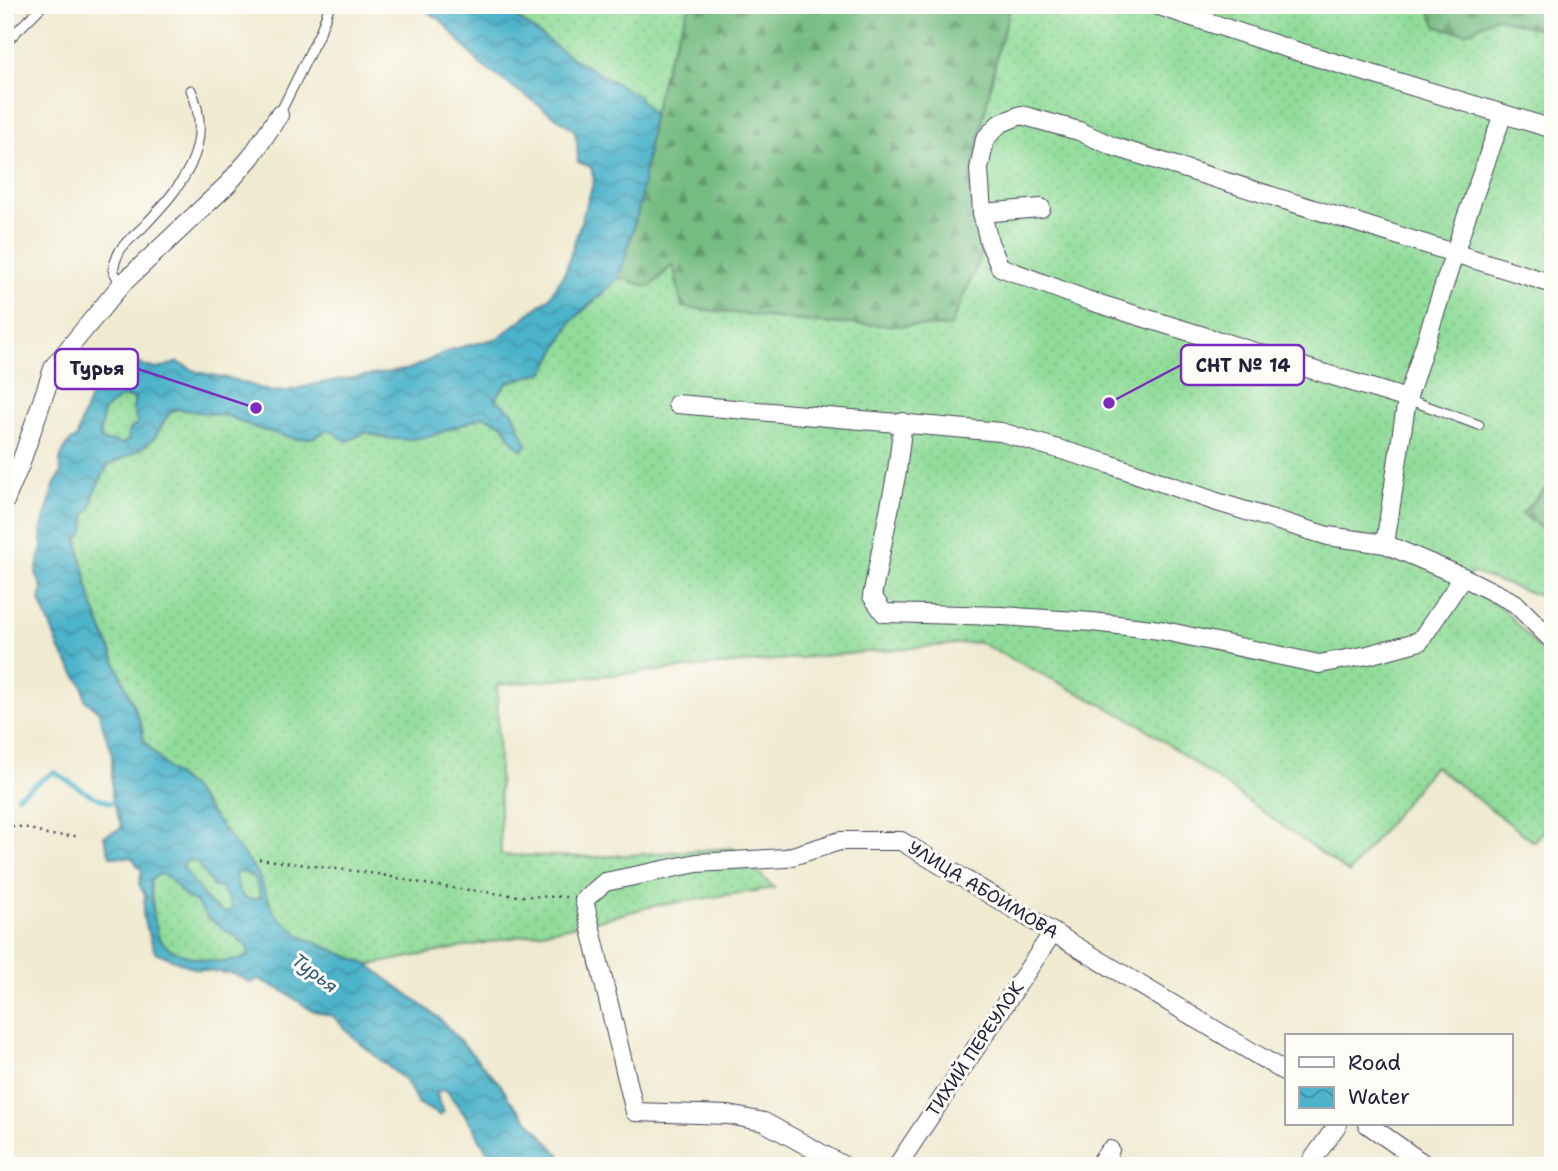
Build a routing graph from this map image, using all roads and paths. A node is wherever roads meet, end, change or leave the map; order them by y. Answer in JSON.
{"nodes":[{"id":1,"x":43,"y":5,"type":"edge"},
{"id":2,"x":330,"y":5,"type":"edge"},
{"id":3,"x":1156,"y":5,"type":"edge"},
{"id":4,"x":5,"y":43,"type":"edge"},
{"id":5,"x":191,"y":90,"type":"dead end"},
{"id":6,"x":1503,"y":114,"type":"junction"},
{"id":7,"x":279,"y":115,"type":"joint"},
{"id":8,"x":1553,"y":129,"type":"edge"},
{"id":9,"x":1041,"y":208,"type":"dead end"},
{"id":10,"x":982,"y":213,"type":"junction"},
{"id":11,"x":1455,"y":253,"type":"junction"},
{"id":12,"x":1553,"y":284,"type":"edge"},
{"id":13,"x":121,"y":285,"type":"junction"},
{"id":14,"x":1407,"y":399,"type":"junction"},
{"id":15,"x":677,"y":404,"type":"dead end"},
{"id":16,"x":903,"y":422,"type":"junction"},
{"id":17,"x":1479,"y":425,"type":"dead end"},
{"id":18,"x":5,"y":501,"type":"edge"},
{"id":19,"x":1385,"y":544,"type":"junction"},
{"id":20,"x":1463,"y":577,"type":"junction"},
{"id":21,"x":1553,"y":641,"type":"edge"},
{"id":22,"x":5,"y":825,"type":"edge"},
{"id":23,"x":76,"y":836,"type":"dead end"},
{"id":24,"x":259,"y":859,"type":"dead end"},
{"id":25,"x":584,"y":900,"type":"junction"},
{"id":26,"x":1054,"y":932,"type":"junction"},
{"id":27,"x":1285,"y":1072,"type":"edge"},
{"id":28,"x":1337,"y":1126,"type":"edge"},
{"id":29,"x":1370,"y":1126,"type":"edge"},
{"id":30,"x":1110,"y":1150,"type":"dead end"},
{"id":31,"x":844,"y":1166,"type":"edge"},
{"id":32,"x":897,"y":1166,"type":"edge"},
{"id":33,"x":1098,"y":1166,"type":"edge"},
{"id":34,"x":1308,"y":1166,"type":"edge"},
{"id":35,"x":1427,"y":1166,"type":"edge"}],
"edges":[{"from":1,"to":4,"type":"lane"},
{"from":2,"to":7,"type":"lane"},
{"from":3,"to":6,"type":"street"},
{"from":5,"to":13,"type":"lane"},
{"from":6,"to":8,"type":"street"},
{"from":6,"to":11,"type":"street"},
{"from":7,"to":13,"type":"street"},
{"from":9,"to":10,"type":"street"},
{"from":10,"to":11,"type":"street"},
{"from":10,"to":14,"type":"street"},
{"from":11,"to":12,"type":"street"},
{"from":11,"to":14,"type":"street"},
{"from":13,"to":18,"type":"street"},
{"from":14,"to":17,"type":"lane"},
{"from":14,"to":19,"type":"street"},
{"from":15,"to":16,"type":"street"},
{"from":16,"to":19,"type":"street"},
{"from":16,"to":20,"type":"street"},
{"from":19,"to":20,"type":"street"},
{"from":20,"to":21,"type":"street"},
{"from":22,"to":23,"type":"path"},
{"from":24,"to":25,"type":"path"},
{"from":25,"to":26,"type":"street","name":"УЛИЦА АБОИМОВА"},
{"from":25,"to":31,"type":"street"},
{"from":26,"to":27,"type":"street","name":"УЛИЦА АБОИМОВА"},
{"from":26,"to":32,"type":"street","name":"ТИХИЙ ПЕРЕУЛОК"},
{"from":28,"to":34,"type":"street"},
{"from":29,"to":35,"type":"street"},
{"from":30,"to":33,"type":"street"}]}
